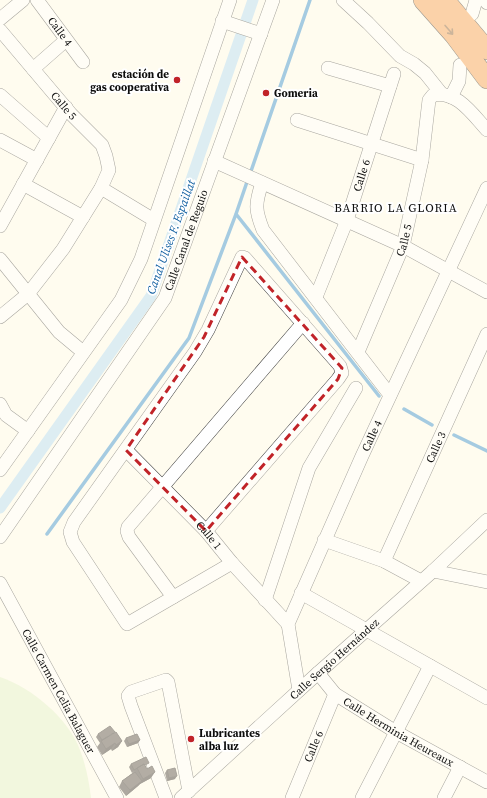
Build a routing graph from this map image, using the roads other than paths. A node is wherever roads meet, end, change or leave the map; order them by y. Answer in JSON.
{"nodes":[{"id":1,"x":22,"y":0,"type":"edge"},
{"id":2,"x":37,"y":0,"type":"edge"},
{"id":3,"x":230,"y":0,"type":"edge"},
{"id":4,"x":273,"y":0,"type":"edge"},
{"id":5,"x":343,"y":0,"type":"edge"},
{"id":6,"x":423,"y":0,"type":"edge"},
{"id":7,"x":445,"y":0,"type":"edge"},
{"id":8,"x":476,"y":0,"type":"edge"},
{"id":9,"x":485,"y":0,"type":"edge"},
{"id":10,"x":487,"y":2,"type":"edge"},
{"id":11,"x":472,"y":14,"type":"dead end"},
{"id":12,"x":0,"y":20,"type":"edge"},
{"id":13,"x":226,"y":22,"type":"junction"},
{"id":14,"x":0,"y":30,"type":"edge"},
{"id":15,"x":257,"y":33,"type":"junction"},
{"id":16,"x":66,"y":40,"type":"junction"},
{"id":17,"x":487,"y":50,"type":"edge"},
{"id":18,"x":83,"y":62,"type":"dead end"},
{"id":19,"x":460,"y":65,"type":"dead end"},
{"id":20,"x":328,"y":68,"type":"dead end"},
{"id":21,"x":33,"y":69,"type":"junction"},
{"id":22,"x":487,"y":79,"type":"edge"},
{"id":23,"x":0,"y":95,"type":"edge"},
{"id":24,"x":446,"y":95,"type":"junction"},
{"id":25,"x":66,"y":107,"type":"junction"},
{"id":26,"x":298,"y":120,"type":"dead end"},
{"id":27,"x":487,"y":130,"type":"edge"},
{"id":28,"x":49,"y":138,"type":"junction"},
{"id":29,"x":0,"y":140,"type":"edge"},
{"id":30,"x":372,"y":144,"type":"junction"},
{"id":31,"x":37,"y":160,"type":"junction"},
{"id":32,"x":422,"y":160,"type":"junction"},
{"id":33,"x":214,"y":161,"type":"junction"},
{"id":34,"x":258,"y":181,"type":"junction"},
{"id":35,"x":24,"y":184,"type":"junction"},
{"id":36,"x":101,"y":188,"type":"junction"},
{"id":37,"x":487,"y":188,"type":"edge"},
{"id":38,"x":82,"y":217,"type":"junction"},
{"id":39,"x":154,"y":220,"type":"junction"},
{"id":40,"x":347,"y":220,"type":"junction"},
{"id":41,"x":0,"y":226,"type":"edge"},
{"id":42,"x":403,"y":246,"type":"junction"},
{"id":43,"x":0,"y":259,"type":"edge"},
{"id":44,"x":449,"y":271,"type":"junction"},
{"id":45,"x":487,"y":292,"type":"edge"},
{"id":46,"x":28,"y":294,"type":"junction"},
{"id":47,"x":316,"y":297,"type":"junction"},
{"id":48,"x":0,"y":317,"type":"edge"},
{"id":49,"x":303,"y":323,"type":"junction"},
{"id":50,"x":487,"y":334,"type":"edge"},
{"id":51,"x":83,"y":352,"type":"junction"},
{"id":52,"x":358,"y":352,"type":"junction"},
{"id":53,"x":356,"y":388,"type":"dead end"},
{"id":54,"x":390,"y":395,"type":"junction"},
{"id":55,"x":0,"y":404,"type":"edge"},
{"id":56,"x":28,"y":431,"type":"junction"},
{"id":57,"x":126,"y":450,"type":"junction"},
{"id":58,"x":0,"y":470,"type":"edge"},
{"id":59,"x":164,"y":486,"type":"junction"},
{"id":60,"x":487,"y":520,"type":"edge"},
{"id":61,"x":206,"y":531,"type":"junction"},
{"id":62,"x":0,"y":536,"type":"edge"},
{"id":63,"x":324,"y":540,"type":"junction"},
{"id":64,"x":384,"y":561,"type":"junction"},
{"id":65,"x":232,"y":563,"type":"junction"},
{"id":66,"x":433,"y":571,"type":"junction"},
{"id":67,"x":421,"y":581,"type":"junction"},
{"id":68,"x":487,"y":582,"type":"edge"},
{"id":69,"x":0,"y":584,"type":"edge"},
{"id":70,"x":301,"y":593,"type":"junction"},
{"id":71,"x":173,"y":597,"type":"junction"},
{"id":72,"x":265,"y":600,"type":"junction"},
{"id":73,"x":288,"y":624,"type":"junction"},
{"id":74,"x":366,"y":630,"type":"junction"},
{"id":75,"x":430,"y":666,"type":"junction"},
{"id":76,"x":318,"y":673,"type":"junction"},
{"id":77,"x":299,"y":690,"type":"junction"},
{"id":78,"x":334,"y":694,"type":"junction"},
{"id":79,"x":487,"y":698,"type":"edge"},
{"id":80,"x":396,"y":732,"type":"junction"},
{"id":81,"x":460,"y":767,"type":"junction"},
{"id":82,"x":487,"y":782,"type":"edge"},
{"id":83,"x":185,"y":795,"type":"edge"},
{"id":84,"x":117,"y":798,"type":"edge"},
{"id":85,"x":166,"y":798,"type":"edge"},
{"id":86,"x":292,"y":798,"type":"edge"},
{"id":87,"x":362,"y":798,"type":"edge"},
{"id":88,"x":444,"y":798,"type":"edge"}],
"edges":[{"from":1,"to":12,"type":"street"},
{"from":2,"to":16,"type":"street","name":"Calle 4"},
{"from":3,"to":13,"type":"street"},
{"from":4,"to":15,"type":"street","name":"Calle Canal de Reguio"},
{"from":5,"to":24,"type":"street"},
{"from":6,"to":22,"type":"highway","one_way":true},
{"from":7,"to":17,"type":"highway"},
{"from":8,"to":11,"type":"street"},
{"from":9,"to":10,"type":"street"},
{"from":13,"to":15,"type":"street"},
{"from":13,"to":39,"type":"street"},
{"from":14,"to":21,"type":"street","name":"Calle 5"},
{"from":15,"to":33,"type":"street","name":"Calle Canal de Reguio"},
{"from":16,"to":18,"type":"street","name":"Calle 4"},
{"from":16,"to":21,"type":"street"},
{"from":19,"to":24,"type":"street"},
{"from":20,"to":30,"type":"street","name":"Calle 6"},
{"from":21,"to":25,"type":"street","name":"Calle 5"},
{"from":23,"to":28,"type":"street"},
{"from":24,"to":27,"type":"street"},
{"from":24,"to":32,"type":"street","name":"Calle 5"},
{"from":25,"to":28,"type":"street"},
{"from":25,"to":36,"type":"street","name":"Calle 5"},
{"from":26,"to":30,"type":"street"},
{"from":28,"to":31,"type":"street"},
{"from":29,"to":31,"type":"street"},
{"from":30,"to":32,"type":"street"},
{"from":30,"to":40,"type":"street","name":"Calle 6"},
{"from":31,"to":35,"type":"street"},
{"from":32,"to":42,"type":"street","name":"Calle 5"},
{"from":33,"to":34,"type":"street"},
{"from":33,"to":62,"type":"street","name":"Calle Canal de Reguio"},
{"from":34,"to":40,"type":"street"},
{"from":34,"to":47,"type":"street"},
{"from":35,"to":38,"type":"street"},
{"from":35,"to":41,"type":"street"},
{"from":36,"to":38,"type":"street","name":"Calle 5"},
{"from":36,"to":39,"type":"street"},
{"from":37,"to":44,"type":"street","name":"Calle 4"},
{"from":38,"to":46,"type":"street","name":"Calle 5"},
{"from":39,"to":51,"type":"street"},
{"from":40,"to":42,"type":"street"},
{"from":40,"to":47,"type":"street","name":"Calle 6"},
{"from":42,"to":44,"type":"street"},
{"from":42,"to":52,"type":"street","name":"Calle 5"},
{"from":43,"to":46,"type":"street"},
{"from":44,"to":45,"type":"street"},
{"from":44,"to":54,"type":"street","name":"Calle 4"},
{"from":46,"to":48,"type":"street","name":"Calle 5"},
{"from":46,"to":51,"type":"street"},
{"from":47,"to":52,"type":"street"},
{"from":49,"to":57,"type":"street"},
{"from":49,"to":59,"type":"street"},
{"from":49,"to":61,"type":"street"},
{"from":50,"to":64,"type":"street","name":"Calle 3"},
{"from":51,"to":56,"type":"street"},
{"from":52,"to":54,"type":"street"},
{"from":53,"to":72,"type":"street"},
{"from":54,"to":63,"type":"street","name":"Calle 4"},
{"from":55,"to":56,"type":"street"},
{"from":56,"to":58,"type":"street"},
{"from":57,"to":59,"type":"street","name":"Calle 1"},
{"from":57,"to":71,"type":"street"},
{"from":59,"to":61,"type":"street","name":"Calle 1"},
{"from":59,"to":71,"type":"street"},
{"from":60,"to":66,"type":"street","name":"Calle Sergio Hernández"},
{"from":61,"to":65,"type":"street","name":"Calle 1"},
{"from":63,"to":64,"type":"street"},
{"from":63,"to":70,"type":"street","name":"Calle 4"},
{"from":64,"to":67,"type":"street"},
{"from":65,"to":71,"type":"street"},
{"from":65,"to":72,"type":"street","name":"Calle 1"},
{"from":66,"to":67,"type":"street","name":"Calle Sergio Hernández"},
{"from":66,"to":68,"type":"street"},
{"from":67,"to":74,"type":"street","name":"Calle Sergio Hernández"},
{"from":69,"to":84,"type":"street","name":"Calle Carmen Celia Balaguer"},
{"from":70,"to":73,"type":"street","name":"Calle 4"},
{"from":70,"to":74,"type":"street"},
{"from":72,"to":73,"type":"street","name":"Calle 1"},
{"from":73,"to":77,"type":"street"},
{"from":74,"to":75,"type":"street"},
{"from":74,"to":76,"type":"street","name":"Calle Sergio Hernández"},
{"from":75,"to":79,"type":"street"},
{"from":75,"to":80,"type":"street"},
{"from":76,"to":77,"type":"street","name":"Calle Sergio Hernández"},
{"from":76,"to":78,"type":"street","name":"Calle Herminia Heureaux"},
{"from":77,"to":83,"type":"street","name":"Calle Sergio Hernández"},
{"from":78,"to":80,"type":"street","name":"Calle Herminia Heureaux"},
{"from":78,"to":86,"type":"street","name":"Calle 6"},
{"from":80,"to":81,"type":"street","name":"Calle Herminia Heureaux"},
{"from":80,"to":87,"type":"street"},
{"from":81,"to":82,"type":"street","name":"Calle Herminia Heureaux"},
{"from":81,"to":88,"type":"street"},
{"from":83,"to":85,"type":"street"}]}
